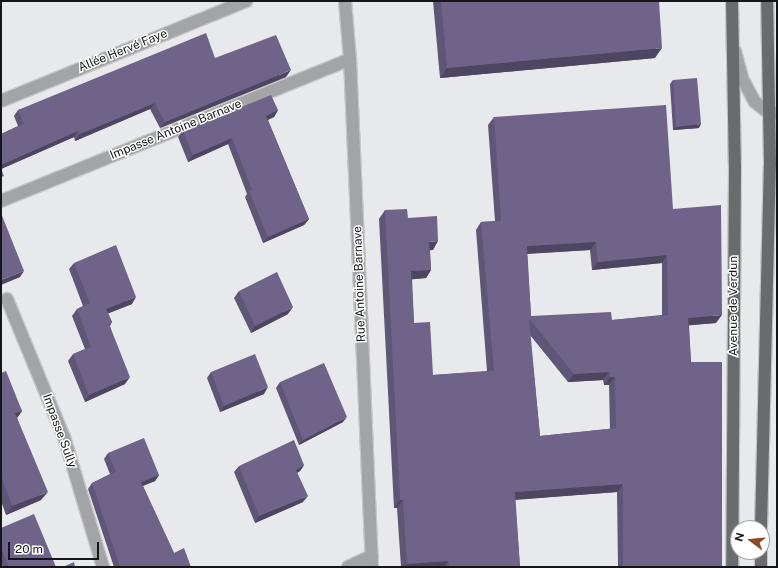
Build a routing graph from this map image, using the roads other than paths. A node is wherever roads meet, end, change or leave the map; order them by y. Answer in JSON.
{"nodes":[{"id":1,"x":246,"y":1,"type":"edge"},
{"id":2,"x":345,"y":1,"type":"edge"},
{"id":3,"x":732,"y":1,"type":"edge"},
{"id":4,"x":766,"y":1,"type":"edge"},
{"id":5,"x":734,"y":46,"type":"junction"},
{"id":6,"x":350,"y":59,"type":"junction"},
{"id":7,"x":1,"y":101,"type":"edge"},
{"id":8,"x":773,"y":113,"type":"edge"},
{"id":9,"x":1,"y":201,"type":"edge"},
{"id":10,"x":7,"y":298,"type":"dead end"},
{"id":11,"x":762,"y":520,"type":"edge"},
{"id":12,"x":372,"y":562,"type":"edge"},
{"id":13,"x":103,"y":567,"type":"edge"},
{"id":14,"x":348,"y":567,"type":"edge"},
{"id":15,"x":732,"y":567,"type":"edge"}],
"edges":[{"from":1,"to":7,"type":"street","name":"Allée Hervé Faye"},
{"from":2,"to":6,"type":"street","name":"Rue Antoine Barnave"},
{"from":3,"to":5,"type":"main road","name":"Avenue de Verdun"},
{"from":4,"to":8,"type":"main road"},
{"from":5,"to":8,"type":"street"},
{"from":5,"to":15,"type":"main road","name":"Avenue de Verdun"},
{"from":6,"to":9,"type":"street","name":"Impasse Antoine Barnave"},
{"from":6,"to":12,"type":"street","name":"Rue Antoine Barnave"},
{"from":8,"to":11,"type":"main road"},
{"from":10,"to":13,"type":"street","name":"Impasse Sully"},
{"from":12,"to":14,"type":"street"}]}
